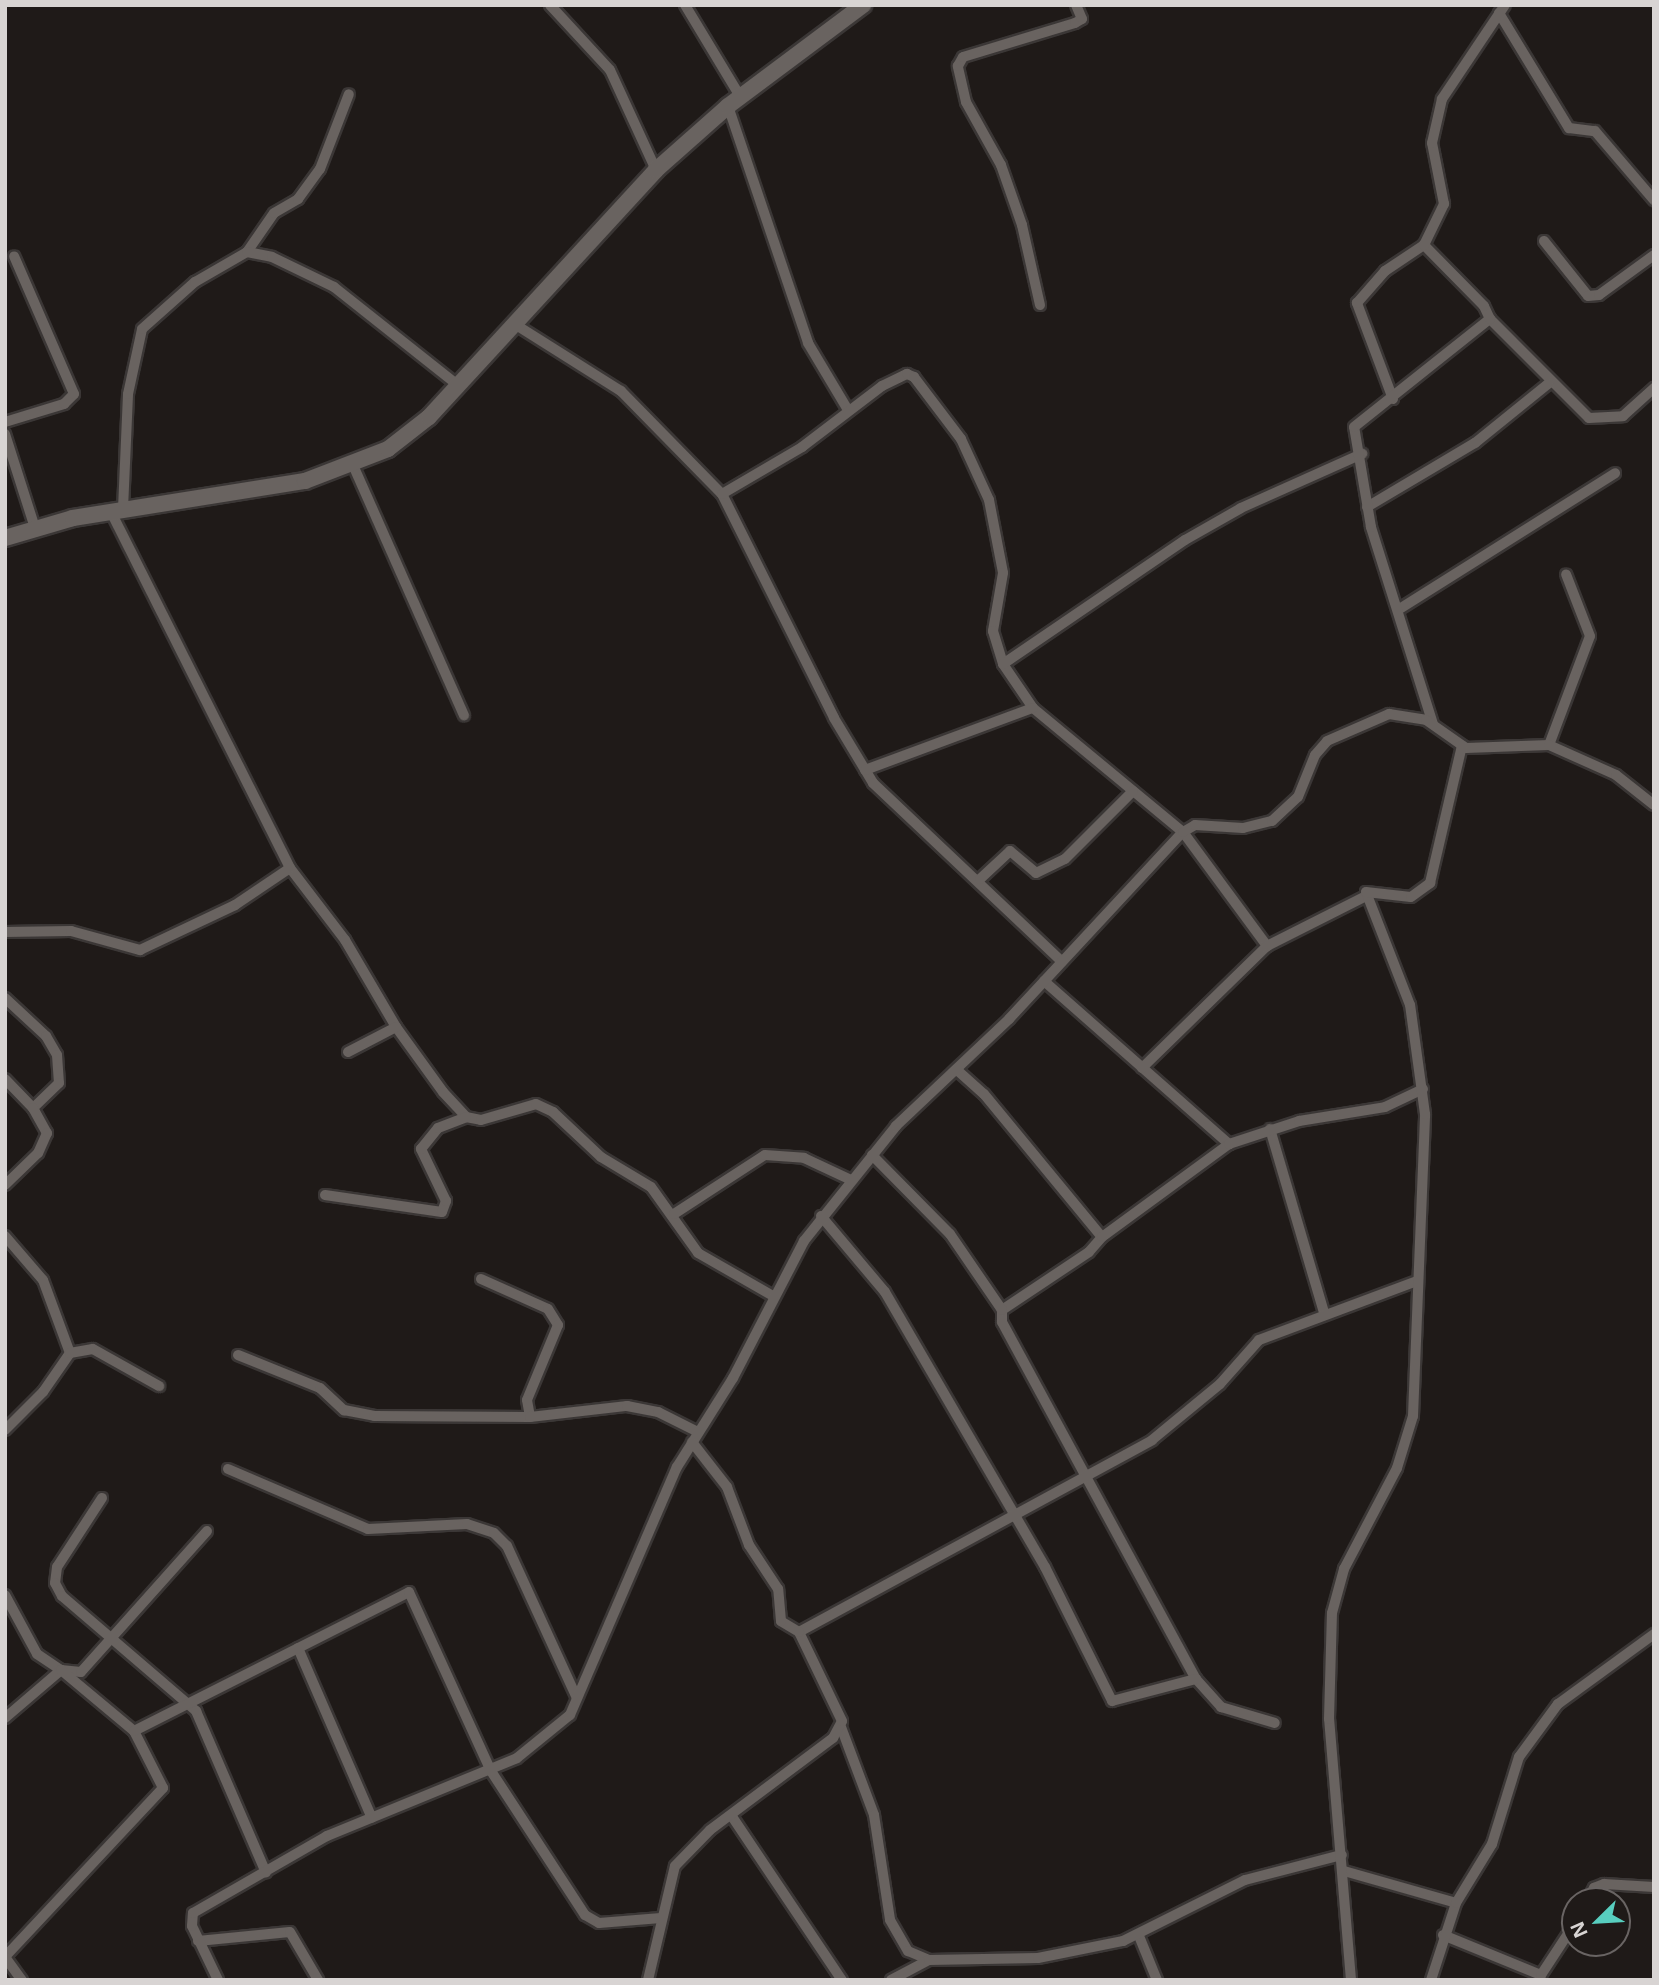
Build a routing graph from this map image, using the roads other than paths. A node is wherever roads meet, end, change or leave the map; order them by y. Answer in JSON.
{"nodes":[{"id":1,"x":550,"y":5,"type":"edge"},
{"id":2,"x":685,"y":5,"type":"edge"},
{"id":3,"x":863,"y":5,"type":"edge"},
{"id":4,"x":1076,"y":5,"type":"edge"},
{"id":5,"x":1502,"y":9,"type":"edge"},
{"id":6,"x":349,"y":94,"type":"dead end"},
{"id":7,"x":735,"y":102,"type":"junction"},
{"id":8,"x":656,"y":170,"type":"junction"},
{"id":9,"x":1654,"y":200,"type":"edge"},
{"id":10,"x":1544,"y":241,"type":"dead end"},
{"id":11,"x":1424,"y":244,"type":"junction"},
{"id":12,"x":247,"y":252,"type":"junction"},
{"id":13,"x":1654,"y":255,"type":"edge"},
{"id":14,"x":14,"y":256,"type":"dead end"},
{"id":15,"x":1040,"y":305,"type":"dead end"},
{"id":16,"x":1489,"y":319,"type":"junction"},
{"id":17,"x":516,"y":325,"type":"junction"},
{"id":18,"x":1549,"y":383,"type":"junction"},
{"id":19,"x":459,"y":386,"type":"junction"},
{"id":20,"x":1654,"y":388,"type":"edge"},
{"id":21,"x":1393,"y":399,"type":"junction"},
{"id":22,"x":848,"y":410,"type":"junction"},
{"id":23,"x":5,"y":422,"type":"edge"},
{"id":24,"x":5,"y":434,"type":"edge"},
{"id":25,"x":1362,"y":454,"type":"junction"},
{"id":26,"x":353,"y":465,"type":"junction"},
{"id":27,"x":1615,"y":473,"type":"dead end"},
{"id":28,"x":722,"y":494,"type":"junction"},
{"id":29,"x":1367,"y":507,"type":"junction"},
{"id":30,"x":117,"y":511,"type":"junction"},
{"id":31,"x":35,"y":528,"type":"junction"},
{"id":32,"x":5,"y":538,"type":"edge"},
{"id":33,"x":1566,"y":574,"type":"dead end"},
{"id":34,"x":1401,"y":608,"type":"junction"},
{"id":35,"x":1003,"y":664,"type":"junction"},
{"id":36,"x":1033,"y":708,"type":"junction"},
{"id":37,"x":464,"y":715,"type":"dead end"},
{"id":38,"x":1433,"y":724,"type":"junction"},
{"id":39,"x":1549,"y":745,"type":"junction"},
{"id":40,"x":1462,"y":747,"type":"junction"},
{"id":41,"x":865,"y":770,"type":"junction"},
{"id":42,"x":1133,"y":791,"type":"junction"},
{"id":43,"x":1654,"y":805,"type":"edge"},
{"id":44,"x":1183,"y":832,"type":"junction"},
{"id":45,"x":290,"y":868,"type":"junction"},
{"id":46,"x":980,"y":879,"type":"junction"},
{"id":47,"x":1366,"y":896,"type":"junction"},
{"id":48,"x":5,"y":932,"type":"edge"},
{"id":49,"x":1267,"y":946,"type":"junction"},
{"id":50,"x":1062,"y":962,"type":"junction"},
{"id":51,"x":1044,"y":981,"type":"junction"},
{"id":52,"x":5,"y":998,"type":"edge"},
{"id":53,"x":396,"y":1027,"type":"junction"},
{"id":54,"x":348,"y":1052,"type":"dead end"},
{"id":55,"x":1142,"y":1068,"type":"junction"},
{"id":56,"x":957,"y":1070,"type":"junction"},
{"id":57,"x":5,"y":1079,"type":"edge"},
{"id":58,"x":1423,"y":1089,"type":"junction"},
{"id":59,"x":33,"y":1108,"type":"junction"},
{"id":60,"x":466,"y":1117,"type":"junction"},
{"id":61,"x":1270,"y":1129,"type":"junction"},
{"id":62,"x":1229,"y":1144,"type":"junction"},
{"id":63,"x":872,"y":1155,"type":"junction"},
{"id":64,"x":850,"y":1180,"type":"junction"},
{"id":65,"x":5,"y":1185,"type":"edge"},
{"id":66,"x":325,"y":1195,"type":"dead end"},
{"id":67,"x":674,"y":1214,"type":"junction"},
{"id":68,"x":821,"y":1216,"type":"junction"},
{"id":69,"x":5,"y":1236,"type":"edge"},
{"id":70,"x":1102,"y":1237,"type":"junction"},
{"id":71,"x":481,"y":1279,"type":"dead end"},
{"id":72,"x":1417,"y":1280,"type":"junction"},
{"id":73,"x":773,"y":1296,"type":"junction"},
{"id":74,"x":1002,"y":1310,"type":"junction"},
{"id":75,"x":1325,"y":1313,"type":"junction"},
{"id":76,"x":70,"y":1353,"type":"junction"},
{"id":77,"x":238,"y":1355,"type":"dead end"},
{"id":78,"x":159,"y":1386,"type":"dead end"},
{"id":79,"x":530,"y":1417,"type":"junction"},
{"id":80,"x":5,"y":1430,"type":"edge"},
{"id":81,"x":698,"y":1432,"type":"junction"},
{"id":82,"x":692,"y":1442,"type":"junction"},
{"id":83,"x":228,"y":1469,"type":"dead end"},
{"id":84,"x":1087,"y":1478,"type":"junction"},
{"id":85,"x":102,"y":1498,"type":"dead end"},
{"id":86,"x":1017,"y":1517,"type":"junction"},
{"id":87,"x":207,"y":1531,"type":"dead end"},
{"id":88,"x":5,"y":1595,"type":"edge"},
{"id":89,"x":799,"y":1632,"type":"junction"},
{"id":90,"x":1654,"y":1634,"type":"edge"},
{"id":91,"x":113,"y":1640,"type":"junction"},
{"id":92,"x":298,"y":1648,"type":"junction"},
{"id":93,"x":61,"y":1670,"type":"junction"},
{"id":94,"x":1196,"y":1679,"type":"junction"},
{"id":95,"x":577,"y":1698,"type":"junction"},
{"id":96,"x":187,"y":1703,"type":"junction"},
{"id":97,"x":5,"y":1718,"type":"edge"},
{"id":98,"x":1275,"y":1723,"type":"dead end"},
{"id":99,"x":841,"y":1727,"type":"junction"},
{"id":100,"x":134,"y":1731,"type":"junction"},
{"id":101,"x":492,"y":1771,"type":"junction"},
{"id":102,"x":732,"y":1815,"type":"junction"},
{"id":103,"x":372,"y":1818,"type":"junction"},
{"id":104,"x":1342,"y":1855,"type":"junction"},
{"id":105,"x":1344,"y":1871,"type":"junction"},
{"id":106,"x":266,"y":1873,"type":"junction"},
{"id":107,"x":1596,"y":1887,"type":"edge"},
{"id":108,"x":1654,"y":1887,"type":"edge"},
{"id":109,"x":1456,"y":1903,"type":"junction"},
{"id":110,"x":661,"y":1918,"type":"junction"},
{"id":111,"x":1443,"y":1935,"type":"junction"},
{"id":112,"x":1139,"y":1936,"type":"junction"},
{"id":113,"x":198,"y":1941,"type":"junction"},
{"id":114,"x":1561,"y":1944,"type":"edge"},
{"id":115,"x":5,"y":1957,"type":"edge"},
{"id":116,"x":929,"y":1960,"type":"junction"},
{"id":117,"x":22,"y":1980,"type":"edge"},
{"id":118,"x":218,"y":1980,"type":"edge"},
{"id":119,"x":318,"y":1980,"type":"edge"},
{"id":120,"x":648,"y":1980,"type":"edge"},
{"id":121,"x":842,"y":1980,"type":"edge"},
{"id":122,"x":891,"y":1980,"type":"edge"},
{"id":123,"x":1157,"y":1980,"type":"edge"},
{"id":124,"x":1351,"y":1980,"type":"edge"},
{"id":125,"x":1431,"y":1980,"type":"edge"}],
"edges":[{"from":1,"to":8,"type":"street"},
{"from":2,"to":7,"type":"street"},
{"from":3,"to":7,"type":"street"},
{"from":4,"to":15,"type":"street"},
{"from":5,"to":9,"type":"street"},
{"from":5,"to":11,"type":"street"},
{"from":6,"to":12,"type":"street"},
{"from":7,"to":8,"type":"street"},
{"from":7,"to":22,"type":"street"},
{"from":8,"to":17,"type":"street"},
{"from":10,"to":13,"type":"street"},
{"from":11,"to":16,"type":"street"},
{"from":11,"to":21,"type":"street"},
{"from":12,"to":19,"type":"street"},
{"from":12,"to":30,"type":"street"},
{"from":14,"to":23,"type":"street"},
{"from":16,"to":18,"type":"street"},
{"from":16,"to":21,"type":"street"},
{"from":17,"to":19,"type":"street"},
{"from":17,"to":28,"type":"street"},
{"from":18,"to":20,"type":"street"},
{"from":18,"to":29,"type":"street"},
{"from":19,"to":26,"type":"street"},
{"from":21,"to":25,"type":"street"},
{"from":22,"to":28,"type":"street"},
{"from":22,"to":35,"type":"street"},
{"from":24,"to":31,"type":"street"},
{"from":25,"to":29,"type":"street"},
{"from":25,"to":35,"type":"street"},
{"from":26,"to":30,"type":"street"},
{"from":26,"to":37,"type":"street"},
{"from":27,"to":34,"type":"street"},
{"from":28,"to":41,"type":"street"},
{"from":29,"to":34,"type":"street"},
{"from":30,"to":31,"type":"street"},
{"from":30,"to":45,"type":"street"},
{"from":31,"to":32,"type":"street"},
{"from":33,"to":39,"type":"street"},
{"from":34,"to":38,"type":"street"},
{"from":35,"to":36,"type":"street"},
{"from":36,"to":41,"type":"street"},
{"from":36,"to":42,"type":"street"},
{"from":38,"to":40,"type":"street"},
{"from":38,"to":44,"type":"street"},
{"from":39,"to":40,"type":"street"},
{"from":39,"to":43,"type":"street"},
{"from":40,"to":47,"type":"street"},
{"from":41,"to":46,"type":"street"},
{"from":42,"to":44,"type":"street"},
{"from":42,"to":46,"type":"street"},
{"from":44,"to":49,"type":"street"},
{"from":44,"to":50,"type":"street"},
{"from":45,"to":48,"type":"street"},
{"from":45,"to":53,"type":"street"},
{"from":46,"to":50,"type":"street"},
{"from":47,"to":49,"type":"street"},
{"from":47,"to":58,"type":"street"},
{"from":49,"to":55,"type":"street"},
{"from":50,"to":51,"type":"street"},
{"from":51,"to":55,"type":"street"},
{"from":51,"to":56,"type":"street"},
{"from":52,"to":59,"type":"street"},
{"from":53,"to":54,"type":"street"},
{"from":53,"to":60,"type":"street"},
{"from":55,"to":62,"type":"street"},
{"from":56,"to":63,"type":"street"},
{"from":56,"to":70,"type":"street"},
{"from":57,"to":59,"type":"street"},
{"from":58,"to":61,"type":"street"},
{"from":58,"to":72,"type":"street"},
{"from":59,"to":65,"type":"street"},
{"from":60,"to":66,"type":"street"},
{"from":60,"to":67,"type":"street"},
{"from":61,"to":62,"type":"street"},
{"from":61,"to":75,"type":"street"},
{"from":62,"to":70,"type":"street"},
{"from":63,"to":64,"type":"street"},
{"from":63,"to":74,"type":"street"},
{"from":64,"to":67,"type":"street"},
{"from":64,"to":68,"type":"street"},
{"from":67,"to":73,"type":"street"},
{"from":68,"to":73,"type":"street"},
{"from":68,"to":86,"type":"street"},
{"from":69,"to":76,"type":"street"},
{"from":70,"to":74,"type":"street"},
{"from":71,"to":79,"type":"street"},
{"from":72,"to":75,"type":"street"},
{"from":72,"to":104,"type":"street"},
{"from":73,"to":81,"type":"street"},
{"from":74,"to":84,"type":"street"},
{"from":75,"to":84,"type":"street"},
{"from":76,"to":78,"type":"street"},
{"from":76,"to":80,"type":"street"},
{"from":77,"to":79,"type":"street"},
{"from":79,"to":81,"type":"street"},
{"from":81,"to":82,"type":"street"},
{"from":82,"to":89,"type":"street"},
{"from":82,"to":95,"type":"street"},
{"from":83,"to":95,"type":"street"},
{"from":84,"to":86,"type":"street"},
{"from":84,"to":94,"type":"street"},
{"from":85,"to":91,"type":"street"},
{"from":86,"to":89,"type":"street"},
{"from":86,"to":94,"type":"street"},
{"from":87,"to":91,"type":"street"},
{"from":88,"to":93,"type":"street"},
{"from":89,"to":99,"type":"street"},
{"from":90,"to":109,"type":"street"},
{"from":91,"to":93,"type":"street"},
{"from":91,"to":96,"type":"street"},
{"from":92,"to":96,"type":"street"},
{"from":92,"to":101,"type":"street"},
{"from":92,"to":103,"type":"street"},
{"from":93,"to":97,"type":"street"},
{"from":93,"to":100,"type":"street"},
{"from":94,"to":98,"type":"street"},
{"from":95,"to":101,"type":"street"},
{"from":96,"to":100,"type":"street"},
{"from":96,"to":106,"type":"street"},
{"from":99,"to":102,"type":"street"},
{"from":99,"to":116,"type":"street"},
{"from":100,"to":115,"type":"street"},
{"from":101,"to":103,"type":"street"},
{"from":101,"to":110,"type":"street"},
{"from":102,"to":110,"type":"street"},
{"from":102,"to":121,"type":"street"},
{"from":103,"to":106,"type":"street"},
{"from":104,"to":105,"type":"street"},
{"from":104,"to":112,"type":"street"},
{"from":105,"to":109,"type":"street"},
{"from":105,"to":124,"type":"street"},
{"from":106,"to":113,"type":"street"},
{"from":107,"to":108,"type":"street"},
{"from":109,"to":111,"type":"street"},
{"from":110,"to":120,"type":"street"},
{"from":111,"to":114,"type":"street"},
{"from":111,"to":125,"type":"street"},
{"from":112,"to":116,"type":"street"},
{"from":112,"to":123,"type":"street"},
{"from":113,"to":118,"type":"street"},
{"from":113,"to":119,"type":"street"},
{"from":115,"to":117,"type":"street"},
{"from":116,"to":122,"type":"street"}]}
